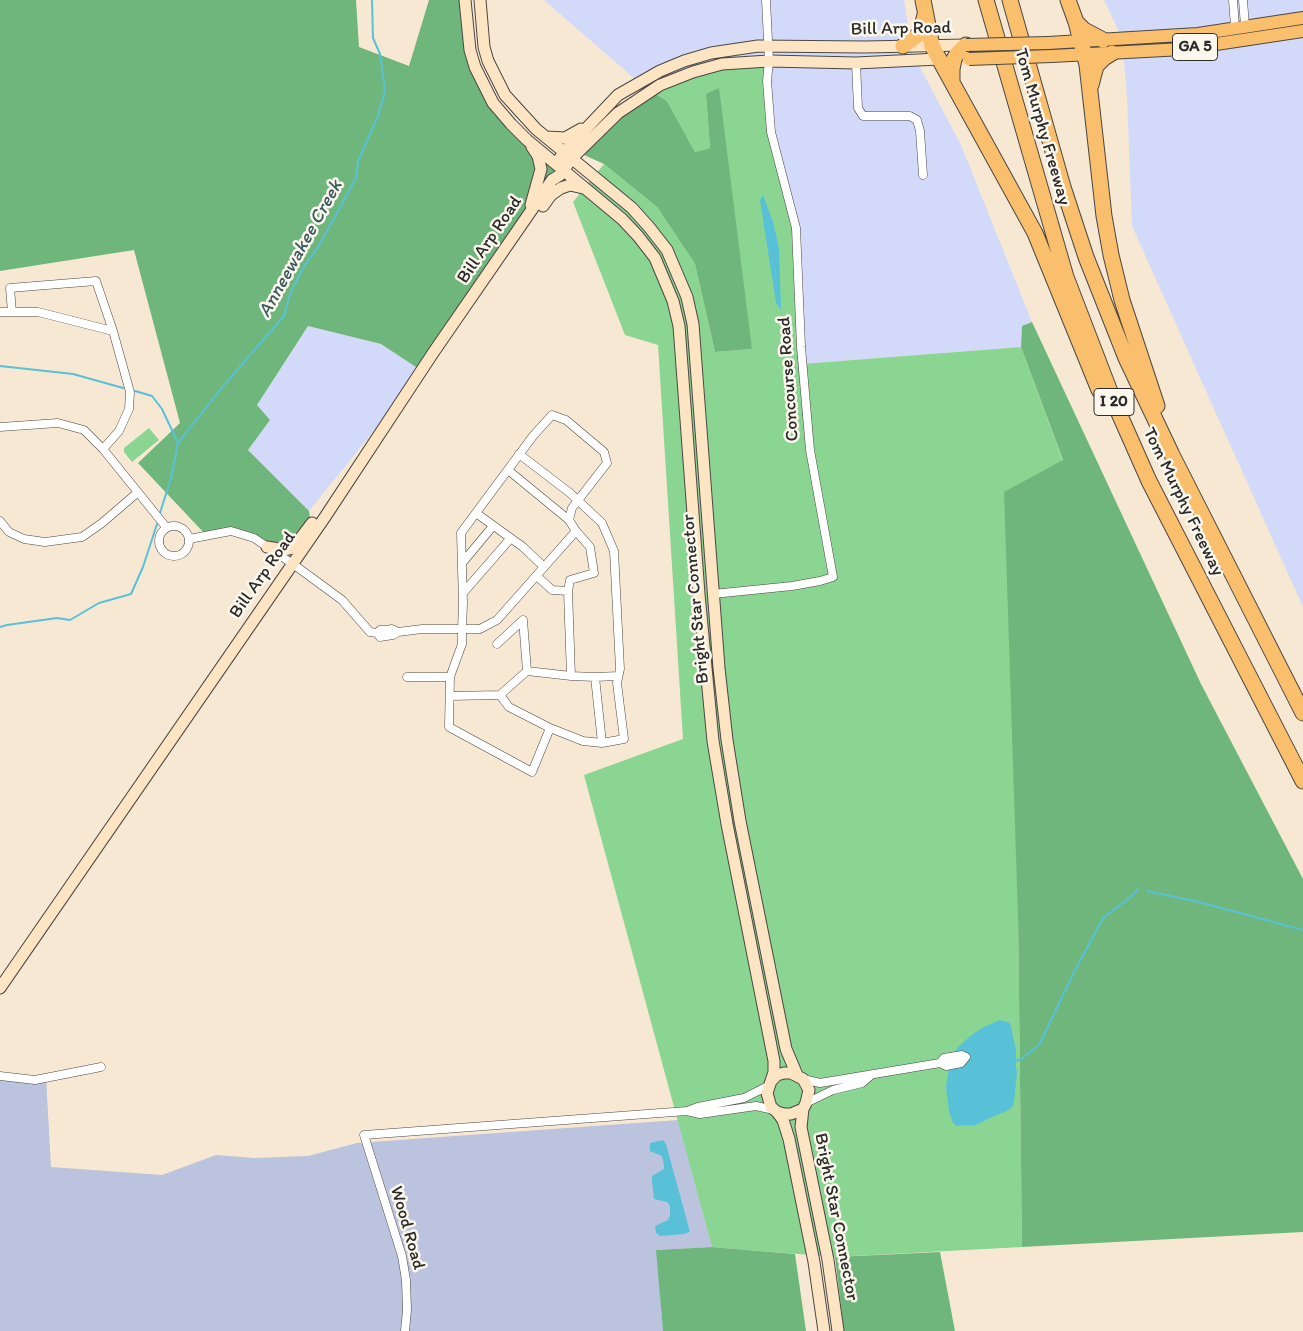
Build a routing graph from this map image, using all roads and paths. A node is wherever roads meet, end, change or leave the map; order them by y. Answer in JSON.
{"nodes":[{"id":1,"x":466,"y":0,"type":"edge"},
{"id":2,"x":480,"y":0,"type":"edge"},
{"id":3,"x":766,"y":0,"type":"edge"},
{"id":4,"x":923,"y":0,"type":"edge"},
{"id":5,"x":986,"y":0,"type":"edge"},
{"id":6,"x":1010,"y":0,"type":"edge"},
{"id":7,"x":1068,"y":0,"type":"edge"},
{"id":8,"x":1233,"y":0,"type":"edge"},
{"id":9,"x":1242,"y":0,"type":"edge"},
{"id":10,"x":925,"y":16,"type":"junction"},
{"id":11,"x":1303,"y":18,"type":"edge"},
{"id":12,"x":1076,"y":22,"type":"junction"},
{"id":13,"x":1240,"y":27,"type":"junction"},
{"id":14,"x":1303,"y":31,"type":"edge"},
{"id":15,"x":1103,"y":40,"type":"junction"},
{"id":16,"x":769,"y":46,"type":"junction"},
{"id":17,"x":903,"y":46,"type":"junction"},
{"id":18,"x":1082,"y":48,"type":"junction"},
{"id":19,"x":936,"y":52,"type":"junction"},
{"id":20,"x":1112,"y":53,"type":"junction"},
{"id":21,"x":963,"y":54,"type":"junction"},
{"id":22,"x":769,"y":60,"type":"junction"},
{"id":23,"x":856,"y":62,"type":"junction"},
{"id":24,"x":952,"y":79,"type":"junction"},
{"id":25,"x":1090,"y":89,"type":"junction"},
{"id":26,"x":591,"y":123,"type":"junction"},
{"id":27,"x":546,"y":137,"type":"junction"},
{"id":28,"x":527,"y":140,"type":"junction"},
{"id":29,"x":589,"y":141,"type":"junction"},
{"id":30,"x":568,"y":155,"type":"junction"},
{"id":31,"x":560,"y":167,"type":"junction"},
{"id":32,"x":923,"y":175,"type":"dead end"},
{"id":33,"x":592,"y":176,"type":"junction"},
{"id":34,"x":585,"y":188,"type":"junction"},
{"id":35,"x":529,"y":214,"type":"junction"},
{"id":36,"x":499,"y":258,"type":"junction"},
{"id":37,"x":0,"y":312,"type":"edge"},
{"id":38,"x":12,"y":312,"type":"junction"},
{"id":39,"x":112,"y":331,"type":"junction"},
{"id":40,"x":0,"y":427,"type":"edge"},
{"id":41,"x":103,"y":449,"type":"junction"},
{"id":42,"x":519,"y":454,"type":"junction"},
{"id":43,"x":1172,"y":455,"type":"junction"},
{"id":44,"x":508,"y":470,"type":"junction"},
{"id":45,"x":1149,"y":481,"type":"junction"},
{"id":46,"x":136,"y":493,"type":"junction"},
{"id":47,"x":578,"y":500,"type":"junction"},
{"id":48,"x":476,"y":513,"type":"junction"},
{"id":49,"x":325,"y":517,"type":"junction"},
{"id":50,"x":569,"y":520,"type":"junction"},
{"id":51,"x":0,"y":521,"type":"edge"},
{"id":52,"x":493,"y":526,"type":"junction"},
{"id":53,"x":166,"y":528,"type":"junction"},
{"id":54,"x":576,"y":531,"type":"junction"},
{"id":55,"x":510,"y":538,"type":"junction"},
{"id":56,"x":189,"y":539,"type":"junction"},
{"id":57,"x":267,"y":547,"type":"junction"},
{"id":58,"x":463,"y":562,"type":"junction"},
{"id":59,"x":292,"y":564,"type":"junction"},
{"id":60,"x":544,"y":567,"type":"junction"},
{"id":61,"x":536,"y":576,"type":"junction"},
{"id":62,"x":568,"y":591,"type":"junction"},
{"id":63,"x":463,"y":593,"type":"junction"},
{"id":64,"x":713,"y":594,"type":"junction"},
{"id":65,"x":462,"y":629,"type":"junction"},
{"id":66,"x":497,"y":644,"type":"dead end"},
{"id":67,"x":527,"y":671,"type":"junction"},
{"id":68,"x":450,"y":676,"type":"junction"},
{"id":69,"x":571,"y":676,"type":"junction"},
{"id":70,"x":618,"y":676,"type":"junction"},
{"id":71,"x":407,"y":677,"type":"dead end"},
{"id":72,"x":595,"y":677,"type":"junction"},
{"id":73,"x":500,"y":695,"type":"junction"},
{"id":74,"x":450,"y":696,"type":"junction"},
{"id":75,"x":1303,"y":713,"type":"edge"},
{"id":76,"x":550,"y":728,"type":"junction"},
{"id":77,"x":602,"y":743,"type":"junction"},
{"id":78,"x":1303,"y":780,"type":"edge"},
{"id":79,"x":0,"y":988,"type":"edge"},
{"id":80,"x":975,"y":1055,"type":"dead end"},
{"id":81,"x":101,"y":1067,"type":"dead end"},
{"id":82,"x":0,"y":1076,"type":"edge"},
{"id":83,"x":870,"y":1076,"type":"junction"},
{"id":84,"x":800,"y":1077,"type":"junction"},
{"id":85,"x":770,"y":1083,"type":"junction"},
{"id":86,"x":805,"y":1106,"type":"junction"},
{"id":87,"x":688,"y":1111,"type":"junction"},
{"id":88,"x":776,"y":1111,"type":"junction"},
{"id":89,"x":405,"y":1331,"type":"edge"},
{"id":90,"x":824,"y":1331,"type":"edge"},
{"id":91,"x":838,"y":1331,"type":"edge"}],
"edges":[{"from":1,"to":28,"type":"street"},
{"from":2,"to":27,"type":"street","name":"Bright Star Connector"},
{"from":3,"to":16,"type":"street"},
{"from":4,"to":10,"type":"highway"},
{"from":5,"to":45,"type":"highway","name":"Tom Murphy Freeway","number":"I 20"},
{"from":6,"to":43,"type":"highway","name":"Tom Murphy Freeway","number":"I 20"},
{"from":7,"to":12,"type":"highway"},
{"from":8,"to":13,"type":"street"},
{"from":9,"to":13,"type":"street"},
{"from":10,"to":17,"type":"highway"},
{"from":10,"to":19,"type":"highway"},
{"from":11,"to":13,"type":"main road","name":"Bill Arp Road","number":"GA 5"},
{"from":12,"to":15,"type":"highway"},
{"from":12,"to":18,"type":"highway"},
{"from":13,"to":15,"type":"main road","name":"Bill Arp Road","number":"GA 5"},
{"from":14,"to":20,"type":"main road","name":"Bill Arp Road","number":"GA 5"},
{"from":15,"to":18,"type":"main road","name":"Bill Arp Road","number":"GA 5"},
{"from":16,"to":17,"type":"street","name":"Bill Arp Road","number":"GA 5"},
{"from":16,"to":22,"type":"street"},
{"from":16,"to":26,"type":"street","name":"Bill Arp Road","number":"GA 5"},
{"from":17,"to":19,"type":"street","name":"Bill Arp Road","number":"GA 5"},
{"from":18,"to":20,"type":"main road","name":"Bill Arp Road","number":"GA 5"},
{"from":18,"to":21,"type":"main road","name":"Bill Arp Road","number":"GA 5","bridge":true},
{"from":18,"to":21,"type":"main road","name":"Bill Arp Road","number":"GA 5","bridge":true},
{"from":18,"to":25,"type":"highway"},
{"from":19,"to":21,"type":"main road","name":"Bill Arp Road","number":"GA 5"},
{"from":19,"to":21,"type":"street","name":"Bill Arp Road","number":"GA 5"},
{"from":19,"to":23,"type":"street","name":"Bill Arp Road","number":"GA 5"},
{"from":19,"to":24,"type":"highway"},
{"from":20,"to":25,"type":"highway"},
{"from":21,"to":24,"type":"highway"},
{"from":22,"to":23,"type":"street","name":"Bill Arp Road","number":"GA 5"},
{"from":22,"to":29,"type":"street","name":"Bill Arp Road","number":"GA 5"},
{"from":22,"to":64,"type":"street","name":"Concourse Road"},
{"from":23,"to":32,"type":"street"},
{"from":24,"to":45,"type":"highway"},
{"from":25,"to":43,"type":"highway"},
{"from":26,"to":27,"type":"street"},
{"from":26,"to":30,"type":"street","name":"Bill Arp Road","number":"GA 5"},
{"from":27,"to":30,"type":"street","name":"Bright Star Connector"},
{"from":28,"to":31,"type":"street","name":"Bright Star Connector"},
{"from":28,"to":35,"type":"street"},
{"from":29,"to":30,"type":"street","name":"Bill Arp Road","number":"GA 5"},
{"from":29,"to":33,"type":"street"},
{"from":30,"to":31,"type":"street","name":"Bill Arp Road","number":"GA 5"},
{"from":30,"to":33,"type":"street","name":"Bright Star Connector"},
{"from":31,"to":34,"type":"street","name":"Bright Star Connector"},
{"from":31,"to":35,"type":"street","name":"Bill Arp Road","number":"GA 5"},
{"from":33,"to":64,"type":"street","name":"Bright Star Connector"},
{"from":34,"to":36,"type":"street"},
{"from":34,"to":85,"type":"street","name":"Bright Star Connector"},
{"from":35,"to":36,"type":"street","name":"Bill Arp Road","number":"GA 5"},
{"from":36,"to":49,"type":"street","name":"Bill Arp Road","number":"GA 5"},
{"from":37,"to":38,"type":"street"},
{"from":38,"to":39,"type":"street"},
{"from":38,"to":39,"type":"street"},
{"from":39,"to":41,"type":"street"},
{"from":40,"to":41,"type":"street"},
{"from":41,"to":46,"type":"street"},
{"from":42,"to":44,"type":"street"},
{"from":42,"to":47,"type":"street"},
{"from":42,"to":47,"type":"street"},
{"from":43,"to":75,"type":"highway","name":"Tom Murphy Freeway","number":"I 20"},
{"from":44,"to":48,"type":"street"},
{"from":44,"to":50,"type":"street"},
{"from":45,"to":78,"type":"highway","name":"Tom Murphy Freeway","number":"I 20"},
{"from":46,"to":51,"type":"street"},
{"from":46,"to":53,"type":"street"},
{"from":47,"to":50,"type":"street"},
{"from":47,"to":70,"type":"street"},
{"from":48,"to":52,"type":"street"},
{"from":48,"to":58,"type":"street"},
{"from":49,"to":57,"type":"street"},
{"from":49,"to":59,"type":"street","name":"Bill Arp Road","number":"GA 5"},
{"from":50,"to":54,"type":"street"},
{"from":52,"to":55,"type":"street"},
{"from":52,"to":58,"type":"street"},
{"from":53,"to":56,"type":"street"},
{"from":53,"to":56,"type":"street"},
{"from":54,"to":60,"type":"street"},
{"from":54,"to":62,"type":"street"},
{"from":55,"to":60,"type":"street"},
{"from":55,"to":63,"type":"street"},
{"from":56,"to":57,"type":"street"},
{"from":57,"to":59,"type":"street"},
{"from":58,"to":63,"type":"street"},
{"from":59,"to":65,"type":"street"},
{"from":59,"to":79,"type":"street","name":"Bill Arp Road","number":"GA 5"},
{"from":60,"to":61,"type":"street"},
{"from":61,"to":62,"type":"street"},
{"from":61,"to":65,"type":"street"},
{"from":62,"to":69,"type":"street"},
{"from":63,"to":65,"type":"street"},
{"from":64,"to":84,"type":"street","name":"Bright Star Connector"},
{"from":65,"to":68,"type":"street"},
{"from":66,"to":67,"type":"street"},
{"from":67,"to":69,"type":"street"},
{"from":67,"to":73,"type":"street"},
{"from":68,"to":71,"type":"street"},
{"from":68,"to":74,"type":"street"},
{"from":69,"to":72,"type":"street"},
{"from":70,"to":72,"type":"street"},
{"from":70,"to":77,"type":"street"},
{"from":72,"to":77,"type":"street"},
{"from":73,"to":74,"type":"street"},
{"from":73,"to":76,"type":"street"},
{"from":74,"to":76,"type":"street"},
{"from":76,"to":77,"type":"street"},
{"from":80,"to":83,"type":"street"},
{"from":81,"to":82,"type":"street"},
{"from":83,"to":84,"type":"street"},
{"from":83,"to":86,"type":"street"},
{"from":84,"to":85,"type":"street"},
{"from":84,"to":86,"type":"street"},
{"from":85,"to":87,"type":"street"},
{"from":85,"to":88,"type":"street"},
{"from":86,"to":88,"type":"street"},
{"from":86,"to":91,"type":"street","name":"Bright Star Connector"},
{"from":87,"to":88,"type":"street"},
{"from":87,"to":89,"type":"street","name":"Wood Road"},
{"from":88,"to":90,"type":"street","name":"Bright Star Connector"}]}
